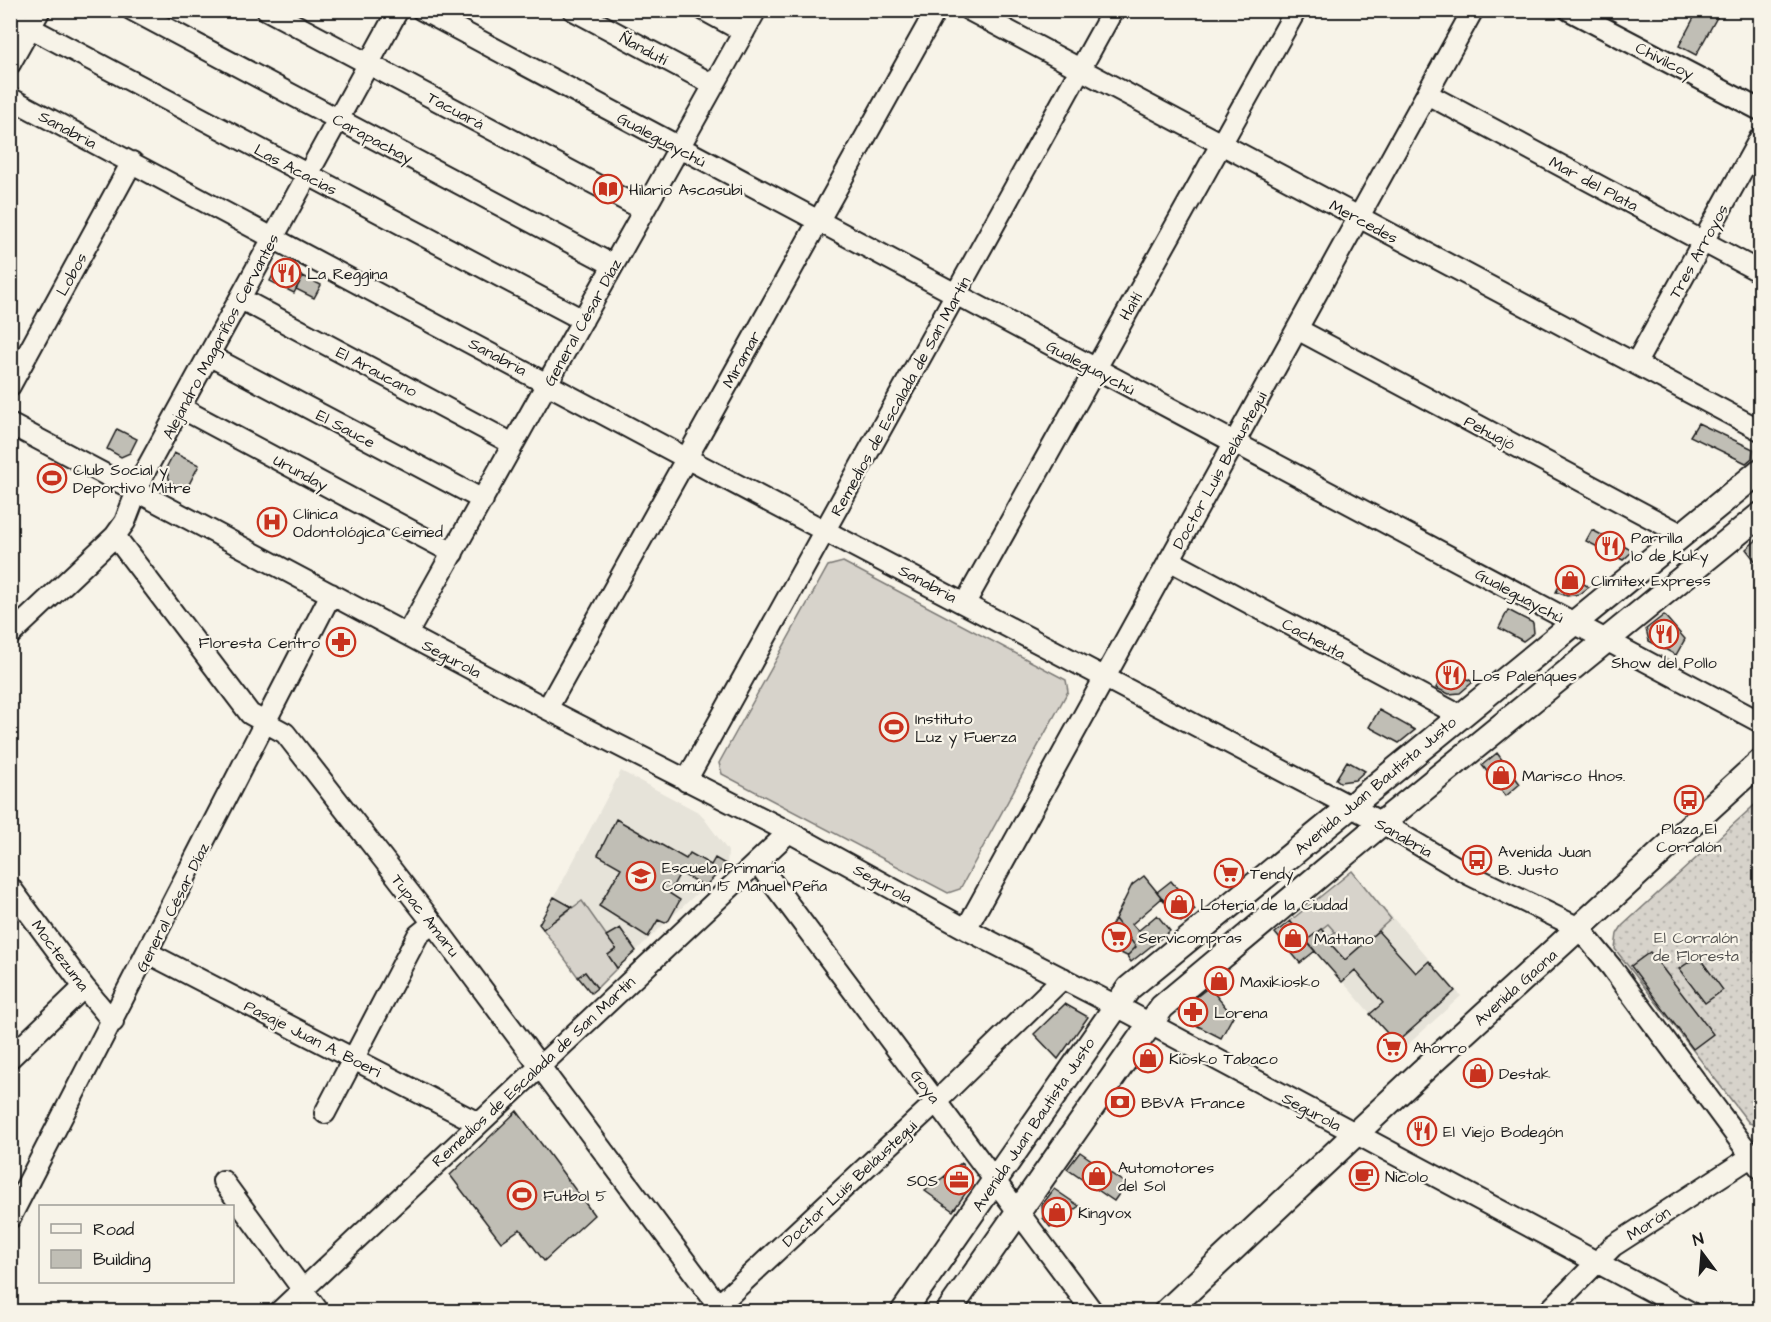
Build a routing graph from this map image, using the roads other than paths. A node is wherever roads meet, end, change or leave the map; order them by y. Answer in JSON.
{"nodes":[{"id":1,"x":40,"y":10,"type":"edge"},
{"id":2,"x":132,"y":10,"type":"edge"},
{"id":3,"x":267,"y":10,"type":"edge"},
{"id":4,"x":398,"y":10,"type":"edge"},
{"id":5,"x":422,"y":10,"type":"edge"},
{"id":6,"x":573,"y":10,"type":"edge"},
{"id":7,"x":704,"y":10,"type":"edge"},
{"id":8,"x":756,"y":10,"type":"edge"},
{"id":9,"x":936,"y":10,"type":"edge"},
{"id":10,"x":969,"y":10,"type":"edge"},
{"id":11,"x":1113,"y":10,"type":"edge"},
{"id":12,"x":1296,"y":10,"type":"edge"},
{"id":13,"x":1473,"y":10,"type":"edge"},
{"id":14,"x":1569,"y":10,"type":"edge"},
{"id":15,"x":10,"y":17,"type":"edge"},
{"id":16,"x":30,"y":28,"type":"junction"},
{"id":17,"x":744,"y":32,"type":"junction"},
{"id":18,"x":10,"y":64,"type":"edge"},
{"id":19,"x":368,"y":64,"type":"junction"},
{"id":20,"x":1080,"y":70,"type":"junction"},
{"id":21,"x":714,"y":85,"type":"junction"},
{"id":22,"x":1427,"y":94,"type":"junction"},
{"id":23,"x":10,"y":98,"type":"edge"},
{"id":24,"x":1761,"y":110,"type":"edge"},
{"id":25,"x":338,"y":120,"type":"junction"},
{"id":26,"x":1761,"y":138,"type":"edge"},
{"id":27,"x":1222,"y":146,"type":"junction"},
{"id":28,"x":679,"y":149,"type":"junction"},
{"id":29,"x":132,"y":162,"type":"junction"},
{"id":30,"x":308,"y":175,"type":"junction"},
{"id":31,"x":644,"y":210,"type":"junction"},
{"id":32,"x":1359,"y":218,"type":"junction"},
{"id":33,"x":817,"y":223,"type":"junction"},
{"id":34,"x":273,"y":238,"type":"junction"},
{"id":35,"x":1704,"y":241,"type":"junction"},
{"id":36,"x":614,"y":265,"type":"junction"},
{"id":37,"x":1761,"y":272,"type":"edge"},
{"id":38,"x":957,"y":296,"type":"junction"},
{"id":39,"x":241,"y":298,"type":"junction"},
{"id":40,"x":583,"y":320,"type":"junction"},
{"id":41,"x":1297,"y":329,"type":"junction"},
{"id":42,"x":210,"y":356,"type":"junction"},
{"id":43,"x":1636,"y":363,"type":"junction"},
{"id":44,"x":1094,"y":369,"type":"junction"},
{"id":45,"x":548,"y":383,"type":"junction"},
{"id":46,"x":10,"y":386,"type":"edge"},
{"id":47,"x":181,"y":408,"type":"junction"},
{"id":48,"x":10,"y":424,"type":"edge"},
{"id":49,"x":1761,"y":430,"type":"edge"},
{"id":50,"x":1234,"y":442,"type":"junction"},
{"id":51,"x":513,"y":444,"type":"junction"},
{"id":52,"x":686,"y":458,"type":"junction"},
{"id":53,"x":1761,"y":471,"type":"edge"},
{"id":54,"x":137,"y":491,"type":"junction"},
{"id":55,"x":483,"y":500,"type":"junction"},
{"id":56,"x":1761,"y":514,"type":"edge"},
{"id":57,"x":826,"y":530,"type":"junction"},
{"id":58,"x":1683,"y":535,"type":"junction"},
{"id":59,"x":115,"y":536,"type":"junction"},
{"id":60,"x":453,"y":553,"type":"junction"},
{"id":61,"x":1169,"y":560,"type":"junction"},
{"id":62,"x":331,"y":594,"type":"junction"},
{"id":63,"x":965,"y":603,"type":"junction"},
{"id":64,"x":1574,"y":623,"type":"junction"},
{"id":65,"x":10,"y":634,"type":"edge"},
{"id":66,"x":407,"y":634,"type":"junction"},
{"id":67,"x":1606,"y":641,"type":"junction"},
{"id":68,"x":1105,"y":677,"type":"junction"},
{"id":69,"x":547,"y":709,"type":"junction"},
{"id":70,"x":1459,"y":715,"type":"junction"},
{"id":71,"x":1761,"y":722,"type":"edge"},
{"id":72,"x":266,"y":723,"type":"junction"},
{"id":73,"x":1761,"y":762,"type":"edge"},
{"id":74,"x":686,"y":781,"type":"junction"},
{"id":75,"x":1349,"y":806,"type":"junction"},
{"id":76,"x":1382,"y":823,"type":"junction"},
{"id":77,"x":789,"y":832,"type":"junction"},
{"id":78,"x":757,"y":862,"type":"junction"},
{"id":79,"x":10,"y":887,"type":"edge"},
{"id":80,"x":433,"y":923,"type":"junction"},
{"id":81,"x":1579,"y":928,"type":"junction"},
{"id":82,"x":966,"y":929,"type":"junction"},
{"id":83,"x":148,"y":953,"type":"junction"},
{"id":84,"x":1063,"y":978,"type":"junction"},
{"id":85,"x":84,"y":987,"type":"junction"},
{"id":86,"x":1114,"y":1005,"type":"junction"},
{"id":87,"x":113,"y":1022,"type":"junction"},
{"id":88,"x":1149,"y":1023,"type":"junction"},
{"id":89,"x":10,"y":1058,"type":"edge"},
{"id":90,"x":353,"y":1059,"type":"junction"},
{"id":91,"x":540,"y":1065,"type":"junction"},
{"id":92,"x":937,"y":1101,"type":"junction"},
{"id":93,"x":326,"y":1113,"type":"dead end"},
{"id":94,"x":478,"y":1123,"type":"junction"},
{"id":95,"x":1354,"y":1134,"type":"junction"},
{"id":96,"x":1758,"y":1158,"type":"edge"},
{"id":97,"x":994,"y":1180,"type":"junction"},
{"id":98,"x":223,"y":1181,"type":"dead end"},
{"id":99,"x":1017,"y":1212,"type":"junction"},
{"id":100,"x":10,"y":1218,"type":"edge"},
{"id":101,"x":1595,"y":1262,"type":"junction"},
{"id":102,"x":302,"y":1289,"type":"junction"},
{"id":103,"x":718,"y":1309,"type":"edge"},
{"id":104,"x":279,"y":1311,"type":"edge"},
{"id":105,"x":319,"y":1311,"type":"edge"},
{"id":106,"x":903,"y":1311,"type":"edge"},
{"id":107,"x":948,"y":1311,"type":"edge"},
{"id":108,"x":1093,"y":1311,"type":"edge"},
{"id":109,"x":1166,"y":1311,"type":"edge"},
{"id":110,"x":1548,"y":1311,"type":"edge"},
{"id":111,"x":1690,"y":1311,"type":"edge"}],
"edges":[{"from":1,"to":16,"type":"street"},
{"from":2,"to":25,"type":"street","name":"Carapachay"},
{"from":3,"to":19,"type":"street","name":"Tacuará"},
{"from":4,"to":19,"type":"street","name":"Alejandro Magariños Cervantes"},
{"from":5,"to":28,"type":"street","name":"Gualeguaychú"},
{"from":6,"to":21,"type":"street","name":"Ñandutí"},
{"from":7,"to":17,"type":"street"},
{"from":8,"to":17,"type":"street","name":"General César Díaz"},
{"from":9,"to":33,"type":"street","name":"Miramar"},
{"from":10,"to":20,"type":"street","name":"Mercedes"},
{"from":11,"to":20,"type":"street","name":"Remedios de Escalada de San Martín"},
{"from":12,"to":27,"type":"street","name":"Haití"},
{"from":13,"to":22,"type":"street","name":"Doctor Luis Beláustegui"},
{"from":14,"to":24,"type":"street","name":"Chivilcoy"},
{"from":15,"to":16,"type":"street","name":"Las Acacias"},
{"from":16,"to":18,"type":"street"},
{"from":16,"to":30,"type":"street","name":"Las Acacias"},
{"from":17,"to":21,"type":"street","name":"General César Díaz"},
{"from":19,"to":25,"type":"street","name":"Alejandro Magariños Cervantes"},
{"from":19,"to":31,"type":"street","name":"Tacuará"},
{"from":20,"to":27,"type":"street","name":"Mercedes"},
{"from":20,"to":38,"type":"street","name":"Remedios de Escalada de San Martín"},
{"from":21,"to":28,"type":"street","name":"General César Díaz"},
{"from":22,"to":32,"type":"street","name":"Doctor Luis Beláustegui"},
{"from":22,"to":35,"type":"street","name":"Mar del Plata"},
{"from":23,"to":29,"type":"street","name":"Sanabria"},
{"from":25,"to":30,"type":"street","name":"Alejandro Magariños Cervantes"},
{"from":25,"to":36,"type":"street","name":"Carapachay"},
{"from":26,"to":35,"type":"street","name":"Tres Arroyos"},
{"from":27,"to":32,"type":"street","name":"Mercedes"},
{"from":27,"to":44,"type":"street","name":"Haití"},
{"from":28,"to":31,"type":"street","name":"General César Díaz"},
{"from":28,"to":33,"type":"street","name":"Gualeguaychú"},
{"from":29,"to":34,"type":"street","name":"Sanabria"},
{"from":29,"to":46,"type":"street","name":"Lobos"},
{"from":30,"to":34,"type":"street","name":"Alejandro Magariños Cervantes"},
{"from":30,"to":40,"type":"street","name":"Las Acacias"},
{"from":31,"to":36,"type":"street","name":"General César Díaz"},
{"from":32,"to":41,"type":"street","name":"Doctor Luis Beláustegui"},
{"from":32,"to":43,"type":"street","name":"Mercedes"},
{"from":33,"to":38,"type":"street","name":"Gualeguaychú"},
{"from":33,"to":52,"type":"street","name":"Miramar"},
{"from":34,"to":39,"type":"street","name":"Alejandro Magariños Cervantes"},
{"from":34,"to":45,"type":"street","name":"Sanabria"},
{"from":35,"to":37,"type":"street","name":"Mar del Plata"},
{"from":35,"to":43,"type":"street","name":"Tres Arroyos"},
{"from":36,"to":40,"type":"street","name":"General César Díaz"},
{"from":38,"to":44,"type":"street","name":"Gualeguaychú"},
{"from":38,"to":57,"type":"street","name":"Remedios de Escalada de San Martín"},
{"from":39,"to":42,"type":"street","name":"Alejandro Magariños Cervantes"},
{"from":39,"to":51,"type":"street","name":"El Araucano"},
{"from":40,"to":45,"type":"street","name":"General César Díaz"},
{"from":41,"to":50,"type":"street","name":"Doctor Luis Beláustegui"},
{"from":41,"to":58,"type":"street","name":"Pehuajó"},
{"from":42,"to":47,"type":"street","name":"Alejandro Magariños Cervantes"},
{"from":42,"to":55,"type":"street","name":"El Sauce"},
{"from":43,"to":49,"type":"street","name":"Mercedes"},
{"from":44,"to":50,"type":"street","name":"Gualeguaychú"},
{"from":44,"to":63,"type":"street","name":"Haití"},
{"from":45,"to":51,"type":"street","name":"General César Díaz"},
{"from":45,"to":52,"type":"street","name":"Sanabria"},
{"from":47,"to":54,"type":"street","name":"Alejandro Magariños Cervantes"},
{"from":47,"to":60,"type":"street","name":"Urunday"},
{"from":48,"to":54,"type":"street","name":"Segurola"},
{"from":50,"to":61,"type":"street","name":"Doctor Luis Beláustegui"},
{"from":50,"to":64,"type":"street","name":"Gualeguaychú"},
{"from":51,"to":55,"type":"street","name":"General César Díaz"},
{"from":52,"to":57,"type":"street","name":"Sanabria"},
{"from":52,"to":69,"type":"street","name":"Miramar"},
{"from":53,"to":58,"type":"main road","name":"Avenida Juan Bautista Justo"},
{"from":54,"to":59,"type":"street","name":"Alejandro Magariños Cervantes"},
{"from":54,"to":62,"type":"street","name":"Segurola"},
{"from":55,"to":60,"type":"street","name":"General César Díaz"},
{"from":56,"to":67,"type":"main road","name":"Avenida Juan Bautista Justo"},
{"from":57,"to":63,"type":"street","name":"Sanabria"},
{"from":57,"to":74,"type":"street","name":"Remedios de Escalada de San Martín"},
{"from":58,"to":64,"type":"main road","name":"Avenida Juan Bautista Justo"},
{"from":59,"to":65,"type":"street","name":"Alejandro Magariños Cervantes"},
{"from":59,"to":72,"type":"street","name":"Tupac Amaru"},
{"from":60,"to":66,"type":"street","name":"General César Díaz"},
{"from":61,"to":68,"type":"street","name":"Doctor Luis Beláustegui"},
{"from":61,"to":70,"type":"street","name":"Cacheuta"},
{"from":62,"to":66,"type":"street","name":"Segurola"},
{"from":62,"to":72,"type":"street","name":"General César Díaz"},
{"from":63,"to":68,"type":"street","name":"Sanabria"},
{"from":64,"to":67,"type":"street","name":"Gualeguaychú"},
{"from":64,"to":70,"type":"main road","name":"Avenida Juan Bautista Justo"},
{"from":66,"to":69,"type":"street","name":"Segurola"},
{"from":67,"to":71,"type":"street","name":"Gualeguaychú"},
{"from":67,"to":76,"type":"main road","name":"Avenida Juan Bautista Justo"},
{"from":68,"to":75,"type":"street","name":"Sanabria"},
{"from":68,"to":82,"type":"street","name":"Doctor Luis Beláustegui"},
{"from":69,"to":74,"type":"street","name":"Segurola"},
{"from":70,"to":75,"type":"main road","name":"Avenida Juan Bautista Justo"},
{"from":72,"to":80,"type":"street","name":"Tupac Amaru"},
{"from":72,"to":83,"type":"street","name":"General César Díaz"},
{"from":73,"to":81,"type":"main road","name":"Avenida Gaona"},
{"from":74,"to":77,"type":"street","name":"Segurola"},
{"from":75,"to":76,"type":"street","name":"Sanabria"},
{"from":75,"to":86,"type":"main road","name":"Avenida Juan Bautista Justo"},
{"from":76,"to":81,"type":"street","name":"Sanabria"},
{"from":76,"to":88,"type":"main road","name":"Avenida Juan Bautista Justo"},
{"from":77,"to":78,"type":"street","name":"Remedios de Escalada de San Martín"},
{"from":77,"to":82,"type":"street","name":"Segurola"},
{"from":78,"to":91,"type":"street","name":"Remedios de Escalada de San Martín"},
{"from":78,"to":92,"type":"street","name":"Goya"},
{"from":79,"to":85,"type":"street","name":"Moctezuma"},
{"from":80,"to":90,"type":"street"},
{"from":80,"to":91,"type":"street","name":"Tupac Amaru"},
{"from":81,"to":95,"type":"main road","name":"Avenida Gaona"},
{"from":81,"to":96,"type":"street","name":"Sanabria"},
{"from":82,"to":84,"type":"street","name":"Segurola"},
{"from":83,"to":87,"type":"street","name":"General César Díaz"},
{"from":83,"to":90,"type":"street","name":"Pasaje Juan A. Boeri"},
{"from":84,"to":86,"type":"street","name":"Segurola"},
{"from":84,"to":92,"type":"street","name":"Doctor Luis Beláustegui"},
{"from":85,"to":87,"type":"street","name":"Moctezuma"},
{"from":85,"to":89,"type":"street"},
{"from":86,"to":88,"type":"street","name":"Segurola"},
{"from":86,"to":97,"type":"main road","name":"Avenida Juan Bautista Justo"},
{"from":87,"to":100,"type":"street","name":"General César Díaz"},
{"from":88,"to":95,"type":"street","name":"Segurola"},
{"from":88,"to":99,"type":"main road","name":"Avenida Juan Bautista Justo"},
{"from":90,"to":93,"type":"street"},
{"from":90,"to":94,"type":"street","name":"Pasaje Juan A. Boeri"},
{"from":91,"to":94,"type":"street","name":"Remedios de Escalada de San Martín"},
{"from":91,"to":103,"type":"street","name":"Tupac Amaru"},
{"from":92,"to":97,"type":"street","name":"Goya"},
{"from":92,"to":103,"type":"street","name":"Doctor Luis Beláustegui"},
{"from":94,"to":102,"type":"street","name":"Remedios de Escalada de San Martín"},
{"from":95,"to":101,"type":"street","name":"Segurola"},
{"from":95,"to":109,"type":"main road","name":"Avenida Gaona"},
{"from":96,"to":101,"type":"street","name":"Morón"},
{"from":97,"to":99,"type":"street","name":"Goya"},
{"from":97,"to":106,"type":"main road","name":"Avenida Juan Bautista Justo"},
{"from":98,"to":102,"type":"street"},
{"from":99,"to":107,"type":"main road","name":"Avenida Juan Bautista Justo"},
{"from":99,"to":108,"type":"street","name":"Goya"},
{"from":101,"to":110,"type":"street","name":"Morón"},
{"from":101,"to":111,"type":"street","name":"Segurola"},
{"from":102,"to":104,"type":"street","name":"Remedios de Escalada de San Martín"},
{"from":102,"to":105,"type":"street"}]}
